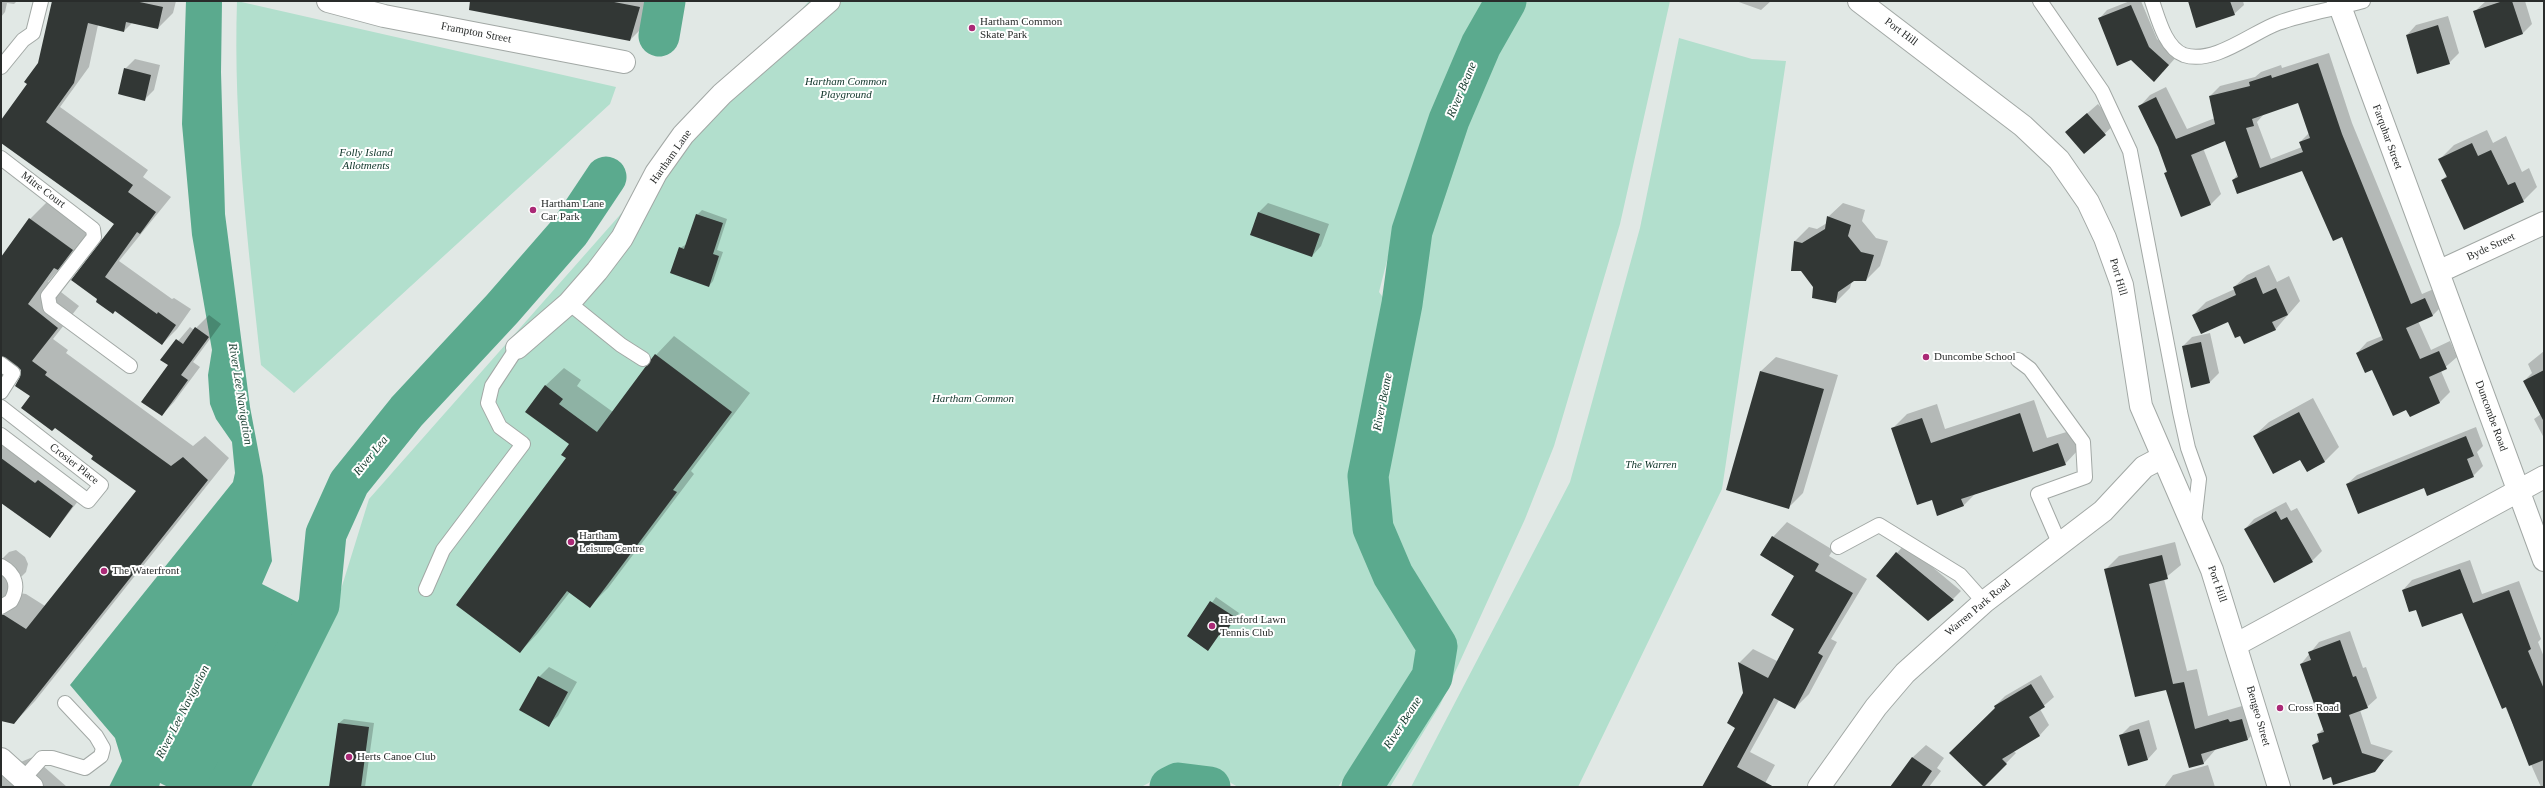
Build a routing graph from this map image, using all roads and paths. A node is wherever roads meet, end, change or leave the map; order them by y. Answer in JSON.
{"nodes":[{"id":1,"x":41,"y":1,"type":"edge"},
{"id":2,"x":328,"y":1,"type":"edge"},
{"id":3,"x":829,"y":1,"type":"edge"},
{"id":4,"x":1859,"y":1,"type":"edge"},
{"id":5,"x":2040,"y":1,"type":"edge"},
{"id":6,"x":2152,"y":1,"type":"edge"},
{"id":7,"x":2363,"y":1,"type":"edge"},
{"id":8,"x":2339,"y":4,"type":"edge"},
{"id":9,"x":386,"y":8,"type":"edge"},
{"id":10,"x":624,"y":62,"type":"dead end"},
{"id":11,"x":1,"y":67,"type":"edge"},
{"id":12,"x":1,"y":158,"type":"edge"},
{"id":13,"x":2544,"y":223,"type":"edge"},
{"id":14,"x":2438,"y":272,"type":"junction"},
{"id":15,"x":569,"y":302,"type":"junction"},
{"id":16,"x":517,"y":348,"type":"joint"},
{"id":17,"x":643,"y":358,"type":"dead end"},
{"id":18,"x":2018,"y":360,"type":"dead end"},
{"id":19,"x":1,"y":364,"type":"edge"},
{"id":20,"x":130,"y":366,"type":"dead end"},
{"id":21,"x":1,"y":392,"type":"edge"},
{"id":22,"x":1,"y":407,"type":"edge"},
{"id":23,"x":1,"y":435,"type":"edge"},
{"id":24,"x":2163,"y":457,"type":"junction"},
{"id":25,"x":2544,"y":477,"type":"edge"},
{"id":26,"x":2519,"y":491,"type":"junction"},
{"id":27,"x":2194,"y":527,"type":"junction"},
{"id":28,"x":2060,"y":545,"type":"junction"},
{"id":29,"x":1838,"y":546,"type":"dead end"},
{"id":30,"x":2544,"y":560,"type":"edge"},
{"id":31,"x":1,"y":566,"type":"edge"},
{"id":32,"x":426,"y":588,"type":"dead end"},
{"id":33,"x":1984,"y":602,"type":"junction"},
{"id":34,"x":1,"y":607,"type":"edge"},
{"id":35,"x":2237,"y":644,"type":"junction"},
{"id":36,"x":65,"y":703,"type":"dead end"},
{"id":37,"x":1,"y":759,"type":"edge"},
{"id":38,"x":28,"y":783,"type":"edge"},
{"id":39,"x":1819,"y":787,"type":"edge"},
{"id":40,"x":2279,"y":787,"type":"edge"}],
"edges":[{"from":1,"to":11,"type":"lane"},
{"from":2,"to":9,"type":"street","name":"Frampton Street"},
{"from":3,"to":15,"type":"street","name":"Hartham Lane"},
{"from":4,"to":24,"type":"street","name":"Port Hill"},
{"from":5,"to":27,"type":"lane"},
{"from":6,"to":8,"type":"lane"},
{"from":7,"to":8,"type":"lane"},
{"from":8,"to":14,"type":"street","name":"Farquhar Street"},
{"from":9,"to":10,"type":"street","name":"Frampton Street"},
{"from":12,"to":20,"type":"lane","name":"Mitre Court"},
{"from":13,"to":14,"type":"street","name":"Byde Street"},
{"from":14,"to":26,"type":"street","name":"Duncombe Road"},
{"from":15,"to":16,"type":"street","name":"Hartham Lane"},
{"from":15,"to":17,"type":"lane"},
{"from":16,"to":32,"type":"lane"},
{"from":18,"to":28,"type":"lane"},
{"from":19,"to":21,"type":"lane"},
{"from":22,"to":23,"type":"lane","name":"Crosier Place"},
{"from":24,"to":27,"type":"street","name":"Port Hill"},
{"from":24,"to":28,"type":"street","name":"Warren Park Road"},
{"from":25,"to":26,"type":"street"},
{"from":26,"to":30,"type":"street","name":"Duncombe Road"},
{"from":26,"to":35,"type":"street"},
{"from":27,"to":35,"type":"street","name":"Port Hill"},
{"from":28,"to":33,"type":"street","name":"Warren Park Road"},
{"from":29,"to":33,"type":"lane"},
{"from":31,"to":34,"type":"lane"},
{"from":33,"to":39,"type":"street","name":"Warren Park Road"},
{"from":35,"to":40,"type":"street","name":"Bengeo Street"},
{"from":36,"to":38,"type":"lane"},
{"from":37,"to":38,"type":"street"}]}
